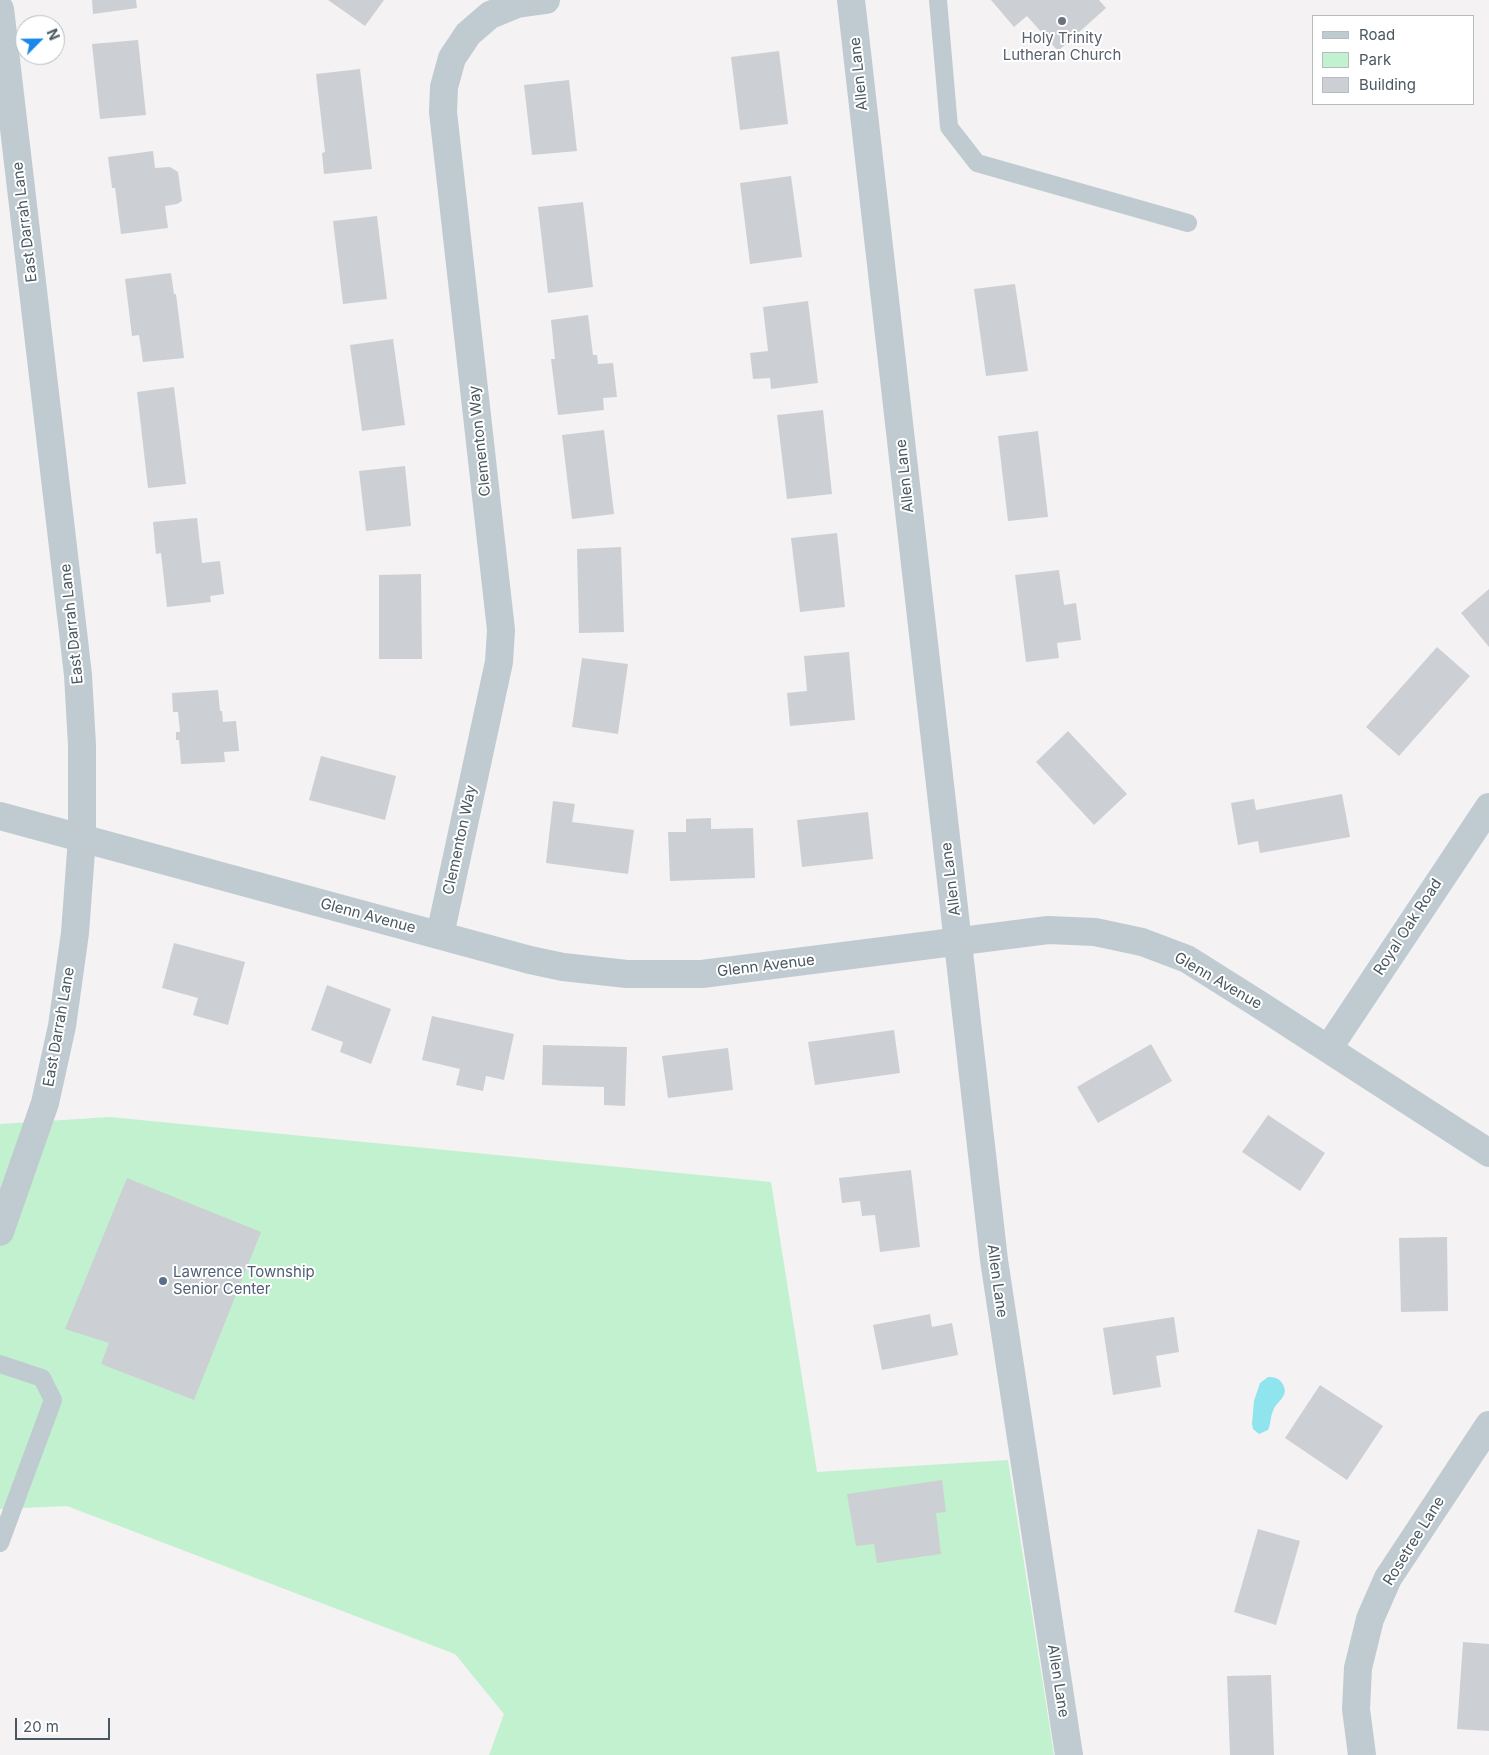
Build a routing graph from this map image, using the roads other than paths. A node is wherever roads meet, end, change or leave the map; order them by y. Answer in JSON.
{"nodes":[{"id":1,"x":546,"y":0,"type":"edge"},
{"id":2,"x":851,"y":0,"type":"edge"},
{"id":3,"x":938,"y":0,"type":"edge"},
{"id":4,"x":0,"y":9,"type":"edge"},
{"id":5,"x":1188,"y":223,"type":"dead end"},
{"id":6,"x":1489,"y":807,"type":"edge"},
{"id":7,"x":0,"y":816,"type":"edge"},
{"id":8,"x":82,"y":838,"type":"junction"},
{"id":9,"x":440,"y":936,"type":"junction"},
{"id":10,"x":958,"y":942,"type":"junction"},
{"id":11,"x":1328,"y":1049,"type":"junction"},
{"id":12,"x":1489,"y":1153,"type":"edge"},
{"id":13,"x":0,"y":1232,"type":"edge"},
{"id":14,"x":0,"y":1364,"type":"edge"},
{"id":15,"x":1489,"y":1425,"type":"edge"},
{"id":16,"x":0,"y":1543,"type":"edge"},
{"id":17,"x":1069,"y":1755,"type":"edge"},
{"id":18,"x":1362,"y":1755,"type":"edge"}],
"edges":[{"from":1,"to":9,"type":"street","name":"Clementon Way"},
{"from":2,"to":10,"type":"street","name":"Allen Lane"},
{"from":3,"to":5,"type":"lane"},
{"from":4,"to":8,"type":"street","name":"East Darrah Lane"},
{"from":6,"to":11,"type":"street","name":"Royal Oak Road"},
{"from":7,"to":8,"type":"street","name":"Glenn Avenue"},
{"from":8,"to":9,"type":"street","name":"Glenn Avenue"},
{"from":8,"to":13,"type":"street","name":"East Darrah Lane"},
{"from":9,"to":10,"type":"street","name":"Glenn Avenue"},
{"from":10,"to":11,"type":"street","name":"Glenn Avenue"},
{"from":10,"to":17,"type":"street","name":"Allen Lane"},
{"from":11,"to":12,"type":"street","name":"Glenn Avenue"},
{"from":14,"to":16,"type":"lane"},
{"from":15,"to":18,"type":"street","name":"Rosetree Lane"}]}
